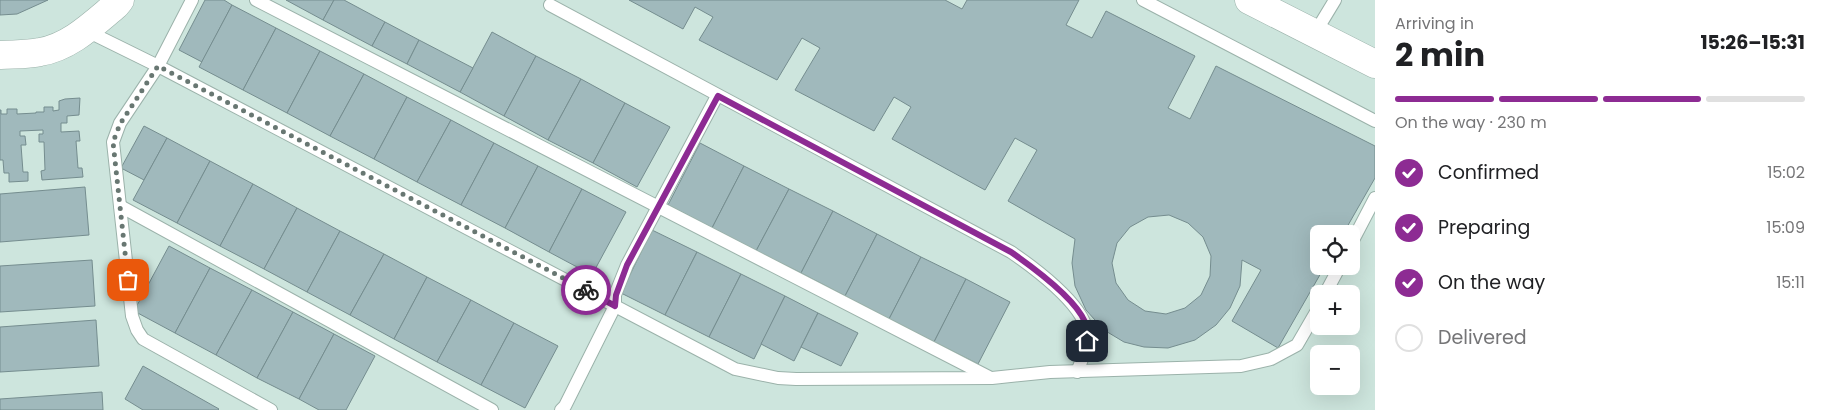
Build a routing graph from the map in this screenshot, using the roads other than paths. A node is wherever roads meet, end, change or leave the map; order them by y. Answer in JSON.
{"nodes":[{"id":1,"x":120,"y":0,"type":"edge"},
{"id":2,"x":192,"y":0,"type":"edge"},
{"id":3,"x":256,"y":0,"type":"edge"},
{"id":4,"x":1143,"y":0,"type":"edge"},
{"id":5,"x":1248,"y":0,"type":"edge"},
{"id":6,"x":1335,"y":0,"type":"edge"},
{"id":7,"x":550,"y":5,"type":"dead end"},
{"id":8,"x":85,"y":30,"type":"junction"},
{"id":9,"x":1315,"y":33,"type":"junction"},
{"id":10,"x":0,"y":54,"type":"edge"},
{"id":11,"x":1375,"y":64,"type":"edge"},
{"id":12,"x":158,"y":66,"type":"junction"},
{"id":13,"x":718,"y":96,"type":"junction"},
{"id":14,"x":1375,"y":121,"type":"edge"},
{"id":15,"x":1375,"y":198,"type":"edge"},
{"id":16,"x":120,"y":206,"type":"junction"},
{"id":17,"x":658,"y":206,"type":"junction"},
{"id":18,"x":1360,"y":227,"type":"edge"},
{"id":19,"x":615,"y":306,"type":"junction"},
{"id":20,"x":1310,"y":323,"type":"edge"},
{"id":21,"x":1077,"y":372,"type":"junction"},
{"id":22,"x":992,"y":378,"type":"junction"},
{"id":23,"x":271,"y":410,"type":"edge"},
{"id":24,"x":492,"y":410,"type":"edge"},
{"id":25,"x":561,"y":410,"type":"edge"}],
"edges":[{"from":1,"to":8,"type":"street"},
{"from":2,"to":12,"type":"lane"},
{"from":3,"to":17,"type":"lane"},
{"from":4,"to":14,"type":"lane"},
{"from":5,"to":9,"type":"street"},
{"from":6,"to":9,"type":"lane"},
{"from":7,"to":13,"type":"lane"},
{"from":8,"to":10,"type":"street"},
{"from":8,"to":12,"type":"lane"},
{"from":9,"to":11,"type":"street"},
{"from":12,"to":16,"type":"lane"},
{"from":12,"to":19,"type":"lane"},
{"from":13,"to":17,"type":"lane"},
{"from":13,"to":21,"type":"lane"},
{"from":15,"to":18,"type":"lane"},
{"from":16,"to":23,"type":"lane"},
{"from":16,"to":24,"type":"lane"},
{"from":17,"to":19,"type":"lane"},
{"from":17,"to":22,"type":"lane"},
{"from":19,"to":22,"type":"lane"},
{"from":19,"to":25,"type":"lane"},
{"from":20,"to":21,"type":"lane"},
{"from":21,"to":22,"type":"lane"}]}
